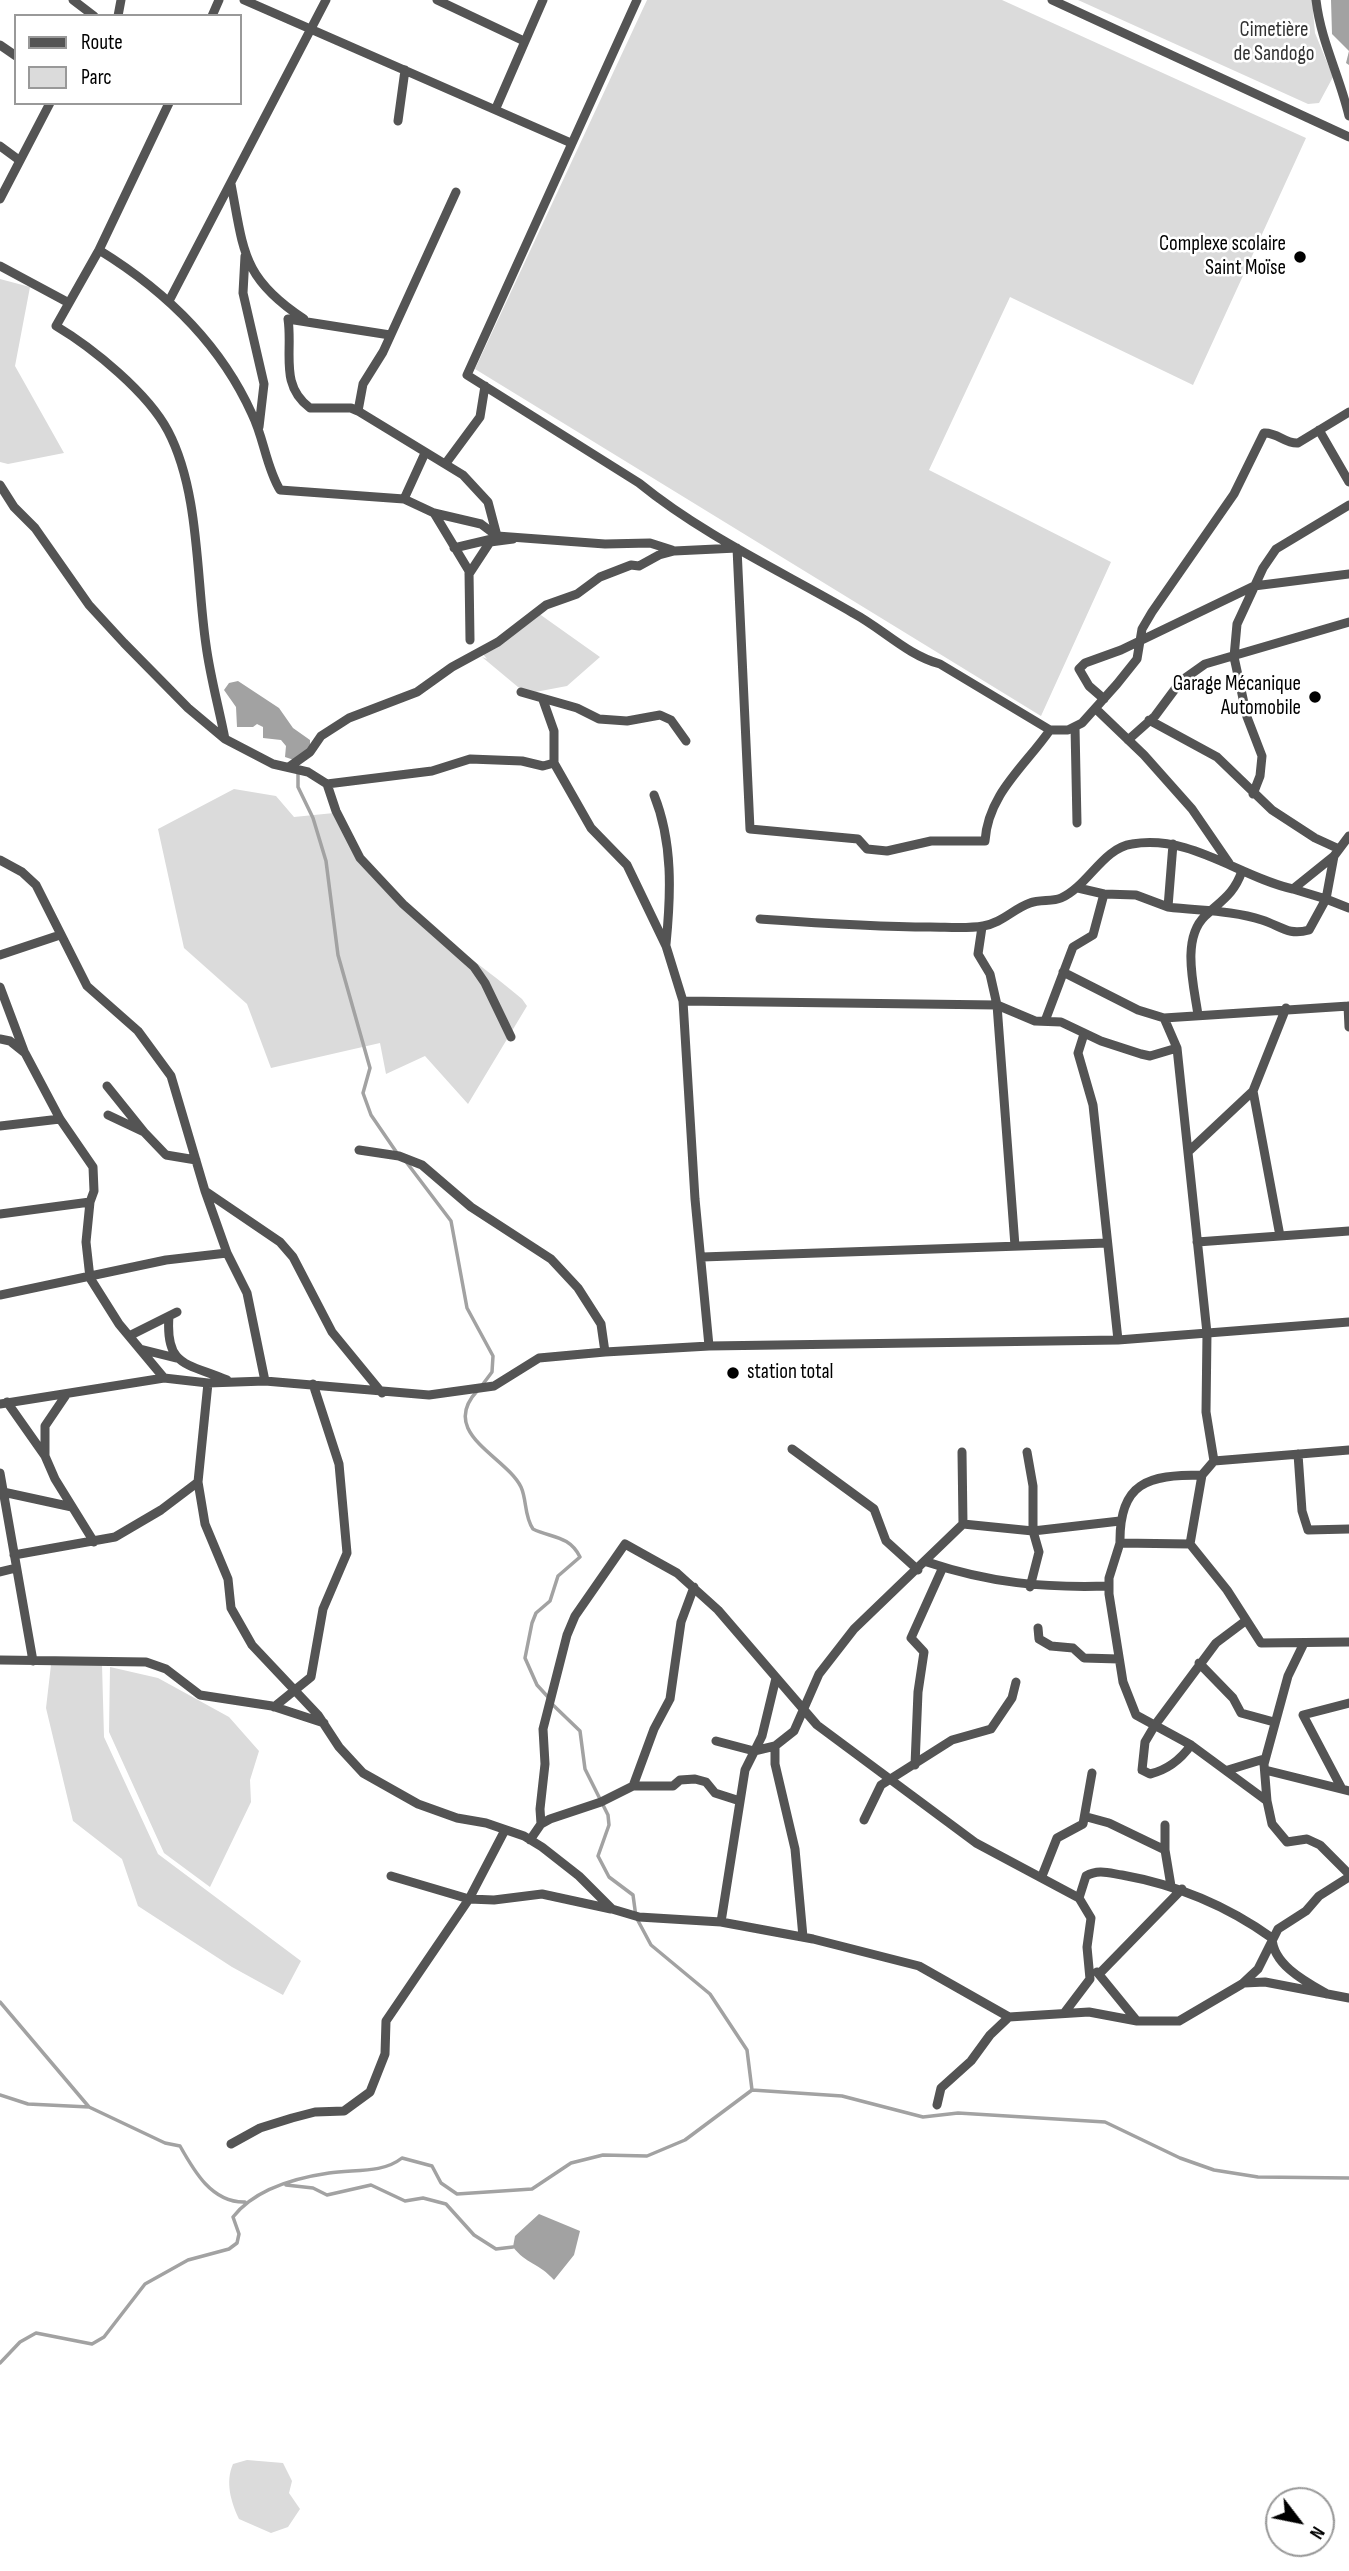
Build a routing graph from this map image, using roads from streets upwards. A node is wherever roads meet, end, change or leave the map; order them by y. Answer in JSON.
{"nodes":[{"id":1,"x":73,"y":0,"type":"edge"},
{"id":2,"x":244,"y":0,"type":"edge"},
{"id":3,"x":326,"y":0,"type":"edge"},
{"id":4,"x":437,"y":0,"type":"edge"},
{"id":5,"x":543,"y":0,"type":"edge"},
{"id":6,"x":637,"y":0,"type":"edge"},
{"id":7,"x":1052,"y":0,"type":"edge"},
{"id":8,"x":1316,"y":0,"type":"edge"},
{"id":9,"x":91,"y":14,"type":"edge"},
{"id":10,"x":310,"y":30,"type":"junction"},
{"id":11,"x":524,"y":41,"type":"junction"},
{"id":12,"x":405,"y":71,"type":"junction"},
{"id":13,"x":49,"y":105,"type":"edge"},
{"id":14,"x":168,"y":105,"type":"edge"},
{"id":15,"x":496,"y":108,"type":"junction"},
{"id":16,"x":1349,"y":116,"type":"edge"},
{"id":17,"x":398,"y":121,"type":"dead end"},
{"id":18,"x":1349,"y":137,"type":"edge"},
{"id":19,"x":572,"y":143,"type":"junction"},
{"id":20,"x":0,"y":146,"type":"edge"},
{"id":21,"x":19,"y":160,"type":"junction"},
{"id":22,"x":231,"y":184,"type":"junction"},
{"id":23,"x":456,"y":192,"type":"dead end"},
{"id":24,"x":0,"y":199,"type":"edge"},
{"id":25,"x":99,"y":250,"type":"junction"},
{"id":26,"x":245,"y":256,"type":"junction"},
{"id":27,"x":0,"y":266,"type":"edge"},
{"id":28,"x":169,"y":301,"type":"junction"},
{"id":29,"x":69,"y":303,"type":"junction"},
{"id":30,"x":309,"y":322,"type":"junction"},
{"id":31,"x":390,"y":335,"type":"junction"},
{"id":32,"x":485,"y":386,"type":"junction"},
{"id":33,"x":358,"y":411,"type":"junction"},
{"id":34,"x":1349,"y":412,"type":"edge"},
{"id":35,"x":1319,"y":430,"type":"junction"},
{"id":36,"x":259,"y":433,"type":"junction"},
{"id":37,"x":425,"y":453,"type":"junction"},
{"id":38,"x":446,"y":463,"type":"junction"},
{"id":39,"x":1349,"y":482,"type":"edge"},
{"id":40,"x":0,"y":485,"type":"edge"},
{"id":41,"x":404,"y":499,"type":"junction"},
{"id":42,"x":1349,"y":505,"type":"edge"},
{"id":43,"x":434,"y":513,"type":"junction"},
{"id":44,"x":494,"y":538,"type":"junction"},
{"id":45,"x":454,"y":548,"type":"junction"},
{"id":46,"x":737,"y":548,"type":"junction"},
{"id":47,"x":674,"y":551,"type":"junction"},
{"id":48,"x":469,"y":574,"type":"junction"},
{"id":49,"x":1349,"y":574,"type":"edge"},
{"id":50,"x":1254,"y":586,"type":"junction"},
{"id":51,"x":1349,"y":622,"type":"edge"},
{"id":52,"x":470,"y":640,"type":"dead end"},
{"id":53,"x":1139,"y":641,"type":"junction"},
{"id":54,"x":1234,"y":657,"type":"junction"},
{"id":55,"x":521,"y":692,"type":"dead end"},
{"id":56,"x":1104,"y":699,"type":"junction"},
{"id":57,"x":543,"y":700,"type":"junction"},
{"id":58,"x":1096,"y":709,"type":"junction"},
{"id":59,"x":1149,"y":720,"type":"junction"},
{"id":60,"x":1075,"y":727,"type":"junction"},
{"id":61,"x":1049,"y":730,"type":"junction"},
{"id":62,"x":225,"y":739,"type":"junction"},
{"id":63,"x":1128,"y":740,"type":"junction"},
{"id":64,"x":686,"y":741,"type":"dead end"},
{"id":65,"x":554,"y":764,"type":"junction"},
{"id":66,"x":289,"y":767,"type":"junction"},
{"id":67,"x":327,"y":784,"type":"junction"},
{"id":68,"x":654,"y":794,"type":"dead end"},
{"id":69,"x":1253,"y":794,"type":"junction"},
{"id":70,"x":1077,"y":823,"type":"dead end"},
{"id":71,"x":1349,"y":836,"type":"edge"},
{"id":72,"x":1173,"y":844,"type":"junction"},
{"id":73,"x":1336,"y":852,"type":"junction"},
{"id":74,"x":0,"y":860,"type":"edge"},
{"id":75,"x":1230,"y":864,"type":"junction"},
{"id":76,"x":10,"y":867,"type":"junction"},
{"id":77,"x":0,"y":870,"type":"edge"},
{"id":78,"x":1242,"y":871,"type":"junction"},
{"id":79,"x":1078,"y":888,"type":"junction"},
{"id":80,"x":1293,"y":889,"type":"junction"},
{"id":81,"x":1104,"y":894,"type":"junction"},
{"id":82,"x":1326,"y":899,"type":"junction"},
{"id":83,"x":1168,"y":907,"type":"junction"},
{"id":84,"x":1349,"y":908,"type":"edge"},
{"id":85,"x":1211,"y":912,"type":"junction"},
{"id":86,"x":760,"y":919,"type":"dead end"},
{"id":87,"x":982,"y":927,"type":"junction"},
{"id":88,"x":60,"y":935,"type":"junction"},
{"id":89,"x":666,"y":946,"type":"junction"},
{"id":90,"x":0,"y":955,"type":"edge"},
{"id":91,"x":1063,"y":972,"type":"junction"},
{"id":92,"x":0,"y":987,"type":"edge"},
{"id":93,"x":683,"y":1001,"type":"junction"},
{"id":94,"x":997,"y":1005,"type":"junction"},
{"id":95,"x":1348,"y":1006,"type":"edge"},
{"id":96,"x":1286,"y":1008,"type":"junction"},
{"id":97,"x":1198,"y":1015,"type":"junction"},
{"id":98,"x":1164,"y":1018,"type":"junction"},
{"id":99,"x":1045,"y":1021,"type":"junction"},
{"id":100,"x":1349,"y":1027,"type":"edge"},
{"id":101,"x":1084,"y":1034,"type":"junction"},
{"id":102,"x":511,"y":1037,"type":"dead end"},
{"id":103,"x":0,"y":1039,"type":"edge"},
{"id":104,"x":1177,"y":1048,"type":"junction"},
{"id":105,"x":24,"y":1053,"type":"junction"},
{"id":106,"x":107,"y":1086,"type":"dead end"},
{"id":107,"x":1253,"y":1091,"type":"junction"},
{"id":108,"x":108,"y":1115,"type":"dead end"},
{"id":109,"x":60,"y":1119,"type":"junction"},
{"id":110,"x":0,"y":1126,"type":"edge"},
{"id":111,"x":144,"y":1132,"type":"junction"},
{"id":112,"x":359,"y":1150,"type":"dead end"},
{"id":113,"x":1189,"y":1151,"type":"junction"},
{"id":114,"x":196,"y":1160,"type":"junction"},
{"id":115,"x":205,"y":1191,"type":"junction"},
{"id":116,"x":90,"y":1202,"type":"junction"},
{"id":117,"x":0,"y":1214,"type":"edge"},
{"id":118,"x":1349,"y":1231,"type":"edge"},
{"id":119,"x":1280,"y":1236,"type":"junction"},
{"id":120,"x":1197,"y":1242,"type":"junction"},
{"id":121,"x":1107,"y":1243,"type":"junction"},
{"id":122,"x":1015,"y":1246,"type":"junction"},
{"id":123,"x":227,"y":1253,"type":"junction"},
{"id":124,"x":702,"y":1257,"type":"junction"},
{"id":125,"x":90,"y":1278,"type":"junction"},
{"id":126,"x":0,"y":1295,"type":"edge"},
{"id":127,"x":1349,"y":1322,"type":"edge"},
{"id":128,"x":1207,"y":1333,"type":"junction"},
{"id":129,"x":129,"y":1336,"type":"junction"},
{"id":130,"x":1118,"y":1340,"type":"junction"},
{"id":131,"x":709,"y":1346,"type":"junction"},
{"id":132,"x":140,"y":1349,"type":"junction"},
{"id":133,"x":605,"y":1352,"type":"junction"},
{"id":134,"x":176,"y":1358,"type":"junction"},
{"id":135,"x":164,"y":1378,"type":"junction"},
{"id":136,"x":265,"y":1381,"type":"junction"},
{"id":137,"x":231,"y":1382,"type":"junction"},
{"id":138,"x":208,"y":1383,"type":"junction"},
{"id":139,"x":313,"y":1384,"type":"junction"},
{"id":140,"x":383,"y":1393,"type":"junction"},
{"id":141,"x":66,"y":1395,"type":"junction"},
{"id":142,"x":21,"y":1399,"type":"junction"},
{"id":143,"x":4,"y":1403,"type":"edge"},
{"id":144,"x":18,"y":1421,"type":"junction"},
{"id":145,"x":792,"y":1448,"type":"dead end"},
{"id":146,"x":1349,"y":1450,"type":"edge"},
{"id":147,"x":962,"y":1452,"type":"dead end"},
{"id":148,"x":1027,"y":1452,"type":"dead end"},
{"id":149,"x":1298,"y":1454,"type":"junction"},
{"id":150,"x":45,"y":1456,"type":"junction"},
{"id":151,"x":1214,"y":1461,"type":"junction"},
{"id":152,"x":0,"y":1473,"type":"edge"},
{"id":153,"x":1202,"y":1475,"type":"junction"},
{"id":154,"x":198,"y":1482,"type":"junction"},
{"id":155,"x":3,"y":1492,"type":"junction"},
{"id":156,"x":72,"y":1507,"type":"junction"},
{"id":157,"x":1120,"y":1521,"type":"junction"},
{"id":158,"x":963,"y":1524,"type":"junction"},
{"id":159,"x":1349,"y":1530,"type":"edge"},
{"id":160,"x":1033,"y":1531,"type":"junction"},
{"id":161,"x":94,"y":1542,"type":"junction"},
{"id":162,"x":1120,"y":1543,"type":"junction"},
{"id":163,"x":1190,"y":1544,"type":"junction"},
{"id":164,"x":14,"y":1555,"type":"junction"},
{"id":165,"x":927,"y":1562,"type":"junction"},
{"id":166,"x":943,"y":1567,"type":"junction"},
{"id":167,"x":16,"y":1568,"type":"junction"},
{"id":168,"x":918,"y":1570,"type":"junction"},
{"id":169,"x":0,"y":1572,"type":"edge"},
{"id":170,"x":1109,"y":1586,"type":"junction"},
{"id":171,"x":694,"y":1587,"type":"junction"},
{"id":172,"x":1030,"y":1587,"type":"junction"},
{"id":173,"x":1244,"y":1622,"type":"junction"},
{"id":174,"x":1038,"y":1628,"type":"dead end"},
{"id":175,"x":1349,"y":1642,"type":"edge"},
{"id":176,"x":1304,"y":1643,"type":"junction"},
{"id":177,"x":1119,"y":1659,"type":"junction"},
{"id":178,"x":0,"y":1660,"type":"edge"},
{"id":179,"x":33,"y":1661,"type":"junction"},
{"id":180,"x":1199,"y":1663,"type":"junction"},
{"id":181,"x":776,"y":1678,"type":"junction"},
{"id":182,"x":1016,"y":1682,"type":"dead end"},
{"id":183,"x":296,"y":1692,"type":"junction"},
{"id":184,"x":1349,"y":1703,"type":"edge"},
{"id":185,"x":274,"y":1707,"type":"junction"},
{"id":186,"x":803,"y":1712,"type":"junction"},
{"id":187,"x":1274,"y":1722,"type":"junction"},
{"id":188,"x":324,"y":1723,"type":"junction"},
{"id":189,"x":1155,"y":1725,"type":"junction"},
{"id":190,"x":716,"y":1741,"type":"dead end"},
{"id":191,"x":1191,"y":1745,"type":"junction"},
{"id":192,"x":775,"y":1746,"type":"junction"},
{"id":193,"x":754,"y":1751,"type":"junction"},
{"id":194,"x":1264,"y":1759,"type":"junction"},
{"id":195,"x":915,"y":1765,"type":"junction"},
{"id":196,"x":1228,"y":1770,"type":"junction"},
{"id":197,"x":1265,"y":1770,"type":"junction"},
{"id":198,"x":1092,"y":1773,"type":"dead end"},
{"id":199,"x":893,"y":1780,"type":"junction"},
{"id":200,"x":633,"y":1786,"type":"junction"},
{"id":201,"x":1346,"y":1790,"type":"edge"},
{"id":202,"x":740,"y":1801,"type":"junction"},
{"id":203,"x":1267,"y":1801,"type":"junction"},
{"id":204,"x":1087,"y":1817,"type":"junction"},
{"id":205,"x":864,"y":1820,"type":"dead end"},
{"id":206,"x":541,"y":1824,"type":"junction"},
{"id":207,"x":1165,"y":1825,"type":"dead end"},
{"id":208,"x":505,"y":1830,"type":"junction"},
{"id":209,"x":530,"y":1840,"type":"junction"},
{"id":210,"x":1165,"y":1850,"type":"junction"},
{"id":211,"x":1349,"y":1875,"type":"edge"},
{"id":212,"x":391,"y":1876,"type":"dead end"},
{"id":213,"x":1042,"y":1877,"type":"junction"},
{"id":214,"x":1171,"y":1885,"type":"junction"},
{"id":215,"x":1182,"y":1889,"type":"junction"},
{"id":216,"x":1079,"y":1898,"type":"junction"},
{"id":217,"x":470,"y":1899,"type":"junction"},
{"id":218,"x":612,"y":1909,"type":"junction"},
{"id":219,"x":721,"y":1922,"type":"junction"},
{"id":220,"x":803,"y":1937,"type":"junction"},
{"id":221,"x":1272,"y":1938,"type":"junction"},
{"id":222,"x":1091,"y":1961,"type":"junction"},
{"id":223,"x":1099,"y":1974,"type":"junction"},
{"id":224,"x":1242,"y":1984,"type":"junction"},
{"id":225,"x":1327,"y":1994,"type":"junction"},
{"id":226,"x":1349,"y":1998,"type":"edge"},
{"id":227,"x":1065,"y":2012,"type":"junction"},
{"id":228,"x":1009,"y":2017,"type":"junction"},
{"id":229,"x":1138,"y":2021,"type":"junction"},
{"id":230,"x":937,"y":2105,"type":"dead end"},
{"id":231,"x":231,"y":2144,"type":"dead end"}],
"edges":[{"from":1,"to":9,"type":"street"},
{"from":2,"to":10,"type":"street"},
{"from":3,"to":10,"type":"street"},
{"from":4,"to":11,"type":"street"},
{"from":5,"to":11,"type":"street"},
{"from":6,"to":19,"type":"street"},
{"from":7,"to":18,"type":"street"},
{"from":8,"to":16,"type":"street"},
{"from":10,"to":12,"type":"street"},
{"from":10,"to":22,"type":"street"},
{"from":11,"to":15,"type":"street"},
{"from":12,"to":15,"type":"street"},
{"from":12,"to":17,"type":"street"},
{"from":13,"to":21,"type":"street"},
{"from":14,"to":25,"type":"street"},
{"from":15,"to":19,"type":"street"},
{"from":19,"to":32,"type":"street"},
{"from":20,"to":21,"type":"street"},
{"from":21,"to":24,"type":"street"},
{"from":22,"to":26,"type":"street"},
{"from":22,"to":28,"type":"street"},
{"from":23,"to":31,"type":"street"},
{"from":25,"to":28,"type":"street"},
{"from":25,"to":29,"type":"street"},
{"from":26,"to":30,"type":"street"},
{"from":26,"to":36,"type":"street"},
{"from":27,"to":29,"type":"street"},
{"from":28,"to":36,"type":"street"},
{"from":29,"to":62,"type":"street"},
{"from":30,"to":31,"type":"street"},
{"from":30,"to":33,"type":"street"},
{"from":31,"to":33,"type":"street"},
{"from":32,"to":38,"type":"street"},
{"from":32,"to":46,"type":"street"},
{"from":33,"to":37,"type":"street"},
{"from":34,"to":35,"type":"street"},
{"from":35,"to":39,"type":"street"},
{"from":35,"to":53,"type":"street"},
{"from":36,"to":41,"type":"street"},
{"from":37,"to":38,"type":"street"},
{"from":37,"to":41,"type":"street"},
{"from":38,"to":44,"type":"street"},
{"from":40,"to":62,"type":"street"},
{"from":41,"to":43,"type":"street"},
{"from":42,"to":50,"type":"street"},
{"from":43,"to":44,"type":"street"},
{"from":43,"to":45,"type":"street"},
{"from":44,"to":45,"type":"street"},
{"from":44,"to":47,"type":"street"},
{"from":44,"to":48,"type":"street"},
{"from":45,"to":48,"type":"street"},
{"from":46,"to":47,"type":"street"},
{"from":46,"to":61,"type":"street"},
{"from":46,"to":61,"type":"street"},
{"from":47,"to":66,"type":"street"},
{"from":48,"to":52,"type":"street"},
{"from":49,"to":50,"type":"street"},
{"from":50,"to":53,"type":"street"},
{"from":50,"to":54,"type":"street"},
{"from":51,"to":54,"type":"street"},
{"from":53,"to":56,"type":"street"},
{"from":53,"to":56,"type":"street"},
{"from":54,"to":59,"type":"street"},
{"from":54,"to":69,"type":"street"},
{"from":55,"to":57,"type":"street"},
{"from":56,"to":58,"type":"street"},
{"from":57,"to":64,"type":"street"},
{"from":57,"to":65,"type":"street"},
{"from":58,"to":60,"type":"street"},
{"from":58,"to":63,"type":"street"},
{"from":59,"to":63,"type":"street"},
{"from":59,"to":69,"type":"street"},
{"from":60,"to":61,"type":"street"},
{"from":60,"to":70,"type":"street"},
{"from":62,"to":66,"type":"street"},
{"from":63,"to":75,"type":"street"},
{"from":65,"to":67,"type":"street"},
{"from":65,"to":89,"type":"street"},
{"from":66,"to":67,"type":"street"},
{"from":67,"to":102,"type":"street"},
{"from":68,"to":89,"type":"street"},
{"from":69,"to":73,"type":"street"},
{"from":71,"to":73,"type":"street"},
{"from":72,"to":75,"type":"street"},
{"from":72,"to":79,"type":"street"},
{"from":72,"to":83,"type":"street"},
{"from":73,"to":80,"type":"street"},
{"from":73,"to":82,"type":"street"},
{"from":74,"to":76,"type":"street"},
{"from":75,"to":78,"type":"street"},
{"from":76,"to":77,"type":"street"},
{"from":76,"to":88,"type":"street"},
{"from":78,"to":80,"type":"street"},
{"from":78,"to":85,"type":"street"},
{"from":79,"to":81,"type":"street"},
{"from":79,"to":87,"type":"street"},
{"from":80,"to":82,"type":"street"},
{"from":81,"to":83,"type":"street"},
{"from":81,"to":91,"type":"street"},
{"from":82,"to":84,"type":"street"},
{"from":82,"to":85,"type":"street"},
{"from":83,"to":85,"type":"street"},
{"from":85,"to":97,"type":"street"},
{"from":86,"to":87,"type":"street"},
{"from":87,"to":94,"type":"street"},
{"from":88,"to":90,"type":"street"},
{"from":88,"to":114,"type":"street"},
{"from":89,"to":93,"type":"street"},
{"from":91,"to":98,"type":"street"},
{"from":91,"to":99,"type":"street"},
{"from":92,"to":105,"type":"street"},
{"from":93,"to":94,"type":"street"},
{"from":93,"to":124,"type":"street"},
{"from":94,"to":99,"type":"street"},
{"from":94,"to":122,"type":"street"},
{"from":95,"to":96,"type":"street"},
{"from":95,"to":100,"type":"street"},
{"from":96,"to":97,"type":"street"},
{"from":96,"to":107,"type":"street"},
{"from":97,"to":98,"type":"street"},
{"from":98,"to":104,"type":"street"},
{"from":99,"to":101,"type":"street"},
{"from":101,"to":104,"type":"street"},
{"from":101,"to":121,"type":"street"},
{"from":103,"to":105,"type":"street"},
{"from":104,"to":113,"type":"street"},
{"from":105,"to":109,"type":"street"},
{"from":106,"to":111,"type":"street"},
{"from":107,"to":113,"type":"street"},
{"from":107,"to":119,"type":"street"},
{"from":108,"to":111,"type":"street"},
{"from":109,"to":110,"type":"street"},
{"from":109,"to":116,"type":"street"},
{"from":111,"to":114,"type":"street"},
{"from":112,"to":133,"type":"street"},
{"from":113,"to":120,"type":"street"},
{"from":114,"to":115,"type":"street"},
{"from":115,"to":123,"type":"street"},
{"from":115,"to":140,"type":"street"},
{"from":116,"to":117,"type":"street"},
{"from":116,"to":125,"type":"street"},
{"from":118,"to":119,"type":"street"},
{"from":119,"to":120,"type":"street"},
{"from":120,"to":128,"type":"street"},
{"from":121,"to":122,"type":"street"},
{"from":121,"to":130,"type":"street"},
{"from":122,"to":124,"type":"street"},
{"from":123,"to":125,"type":"street"},
{"from":123,"to":136,"type":"street"},
{"from":124,"to":131,"type":"street"},
{"from":125,"to":126,"type":"street"},
{"from":125,"to":129,"type":"street"},
{"from":127,"to":128,"type":"street"},
{"from":128,"to":130,"type":"street"},
{"from":128,"to":151,"type":"street"},
{"from":129,"to":132,"type":"street"},
{"from":129,"to":134,"type":"street"},
{"from":130,"to":131,"type":"street"},
{"from":131,"to":133,"type":"street"},
{"from":132,"to":134,"type":"street"},
{"from":132,"to":135,"type":"street"},
{"from":133,"to":140,"type":"street"},
{"from":134,"to":137,"type":"street"},
{"from":135,"to":138,"type":"street"},
{"from":135,"to":141,"type":"street"},
{"from":136,"to":137,"type":"street"},
{"from":136,"to":139,"type":"street"},
{"from":137,"to":138,"type":"street"},
{"from":138,"to":154,"type":"street"},
{"from":139,"to":140,"type":"street"},
{"from":139,"to":183,"type":"street"},
{"from":141,"to":142,"type":"street"},
{"from":141,"to":150,"type":"street"},
{"from":142,"to":143,"type":"street"},
{"from":142,"to":144,"type":"street"},
{"from":143,"to":144,"type":"street"},
{"from":144,"to":150,"type":"street"},
{"from":145,"to":168,"type":"street"},
{"from":146,"to":149,"type":"street"},
{"from":147,"to":158,"type":"street"},
{"from":148,"to":160,"type":"street"},
{"from":149,"to":151,"type":"street"},
{"from":149,"to":159,"type":"street"},
{"from":150,"to":156,"type":"street"},
{"from":151,"to":153,"type":"street"},
{"from":152,"to":155,"type":"street"},
{"from":153,"to":157,"type":"street"},
{"from":153,"to":163,"type":"street"},
{"from":154,"to":161,"type":"street"},
{"from":154,"to":183,"type":"street"},
{"from":155,"to":156,"type":"street"},
{"from":155,"to":164,"type":"street"},
{"from":156,"to":161,"type":"street"},
{"from":157,"to":160,"type":"street"},
{"from":157,"to":162,"type":"street"},
{"from":158,"to":160,"type":"street"},
{"from":158,"to":165,"type":"street"},
{"from":160,"to":172,"type":"street"},
{"from":161,"to":164,"type":"street"},
{"from":162,"to":163,"type":"street"},
{"from":162,"to":170,"type":"street"},
{"from":163,"to":173,"type":"street"},
{"from":164,"to":167,"type":"street"},
{"from":165,"to":166,"type":"street"},
{"from":165,"to":168,"type":"street"},
{"from":166,"to":172,"type":"street"},
{"from":166,"to":195,"type":"street"},
{"from":167,"to":169,"type":"street"},
{"from":167,"to":179,"type":"street"},
{"from":168,"to":186,"type":"street"},
{"from":170,"to":172,"type":"street"},
{"from":170,"to":177,"type":"street"},
{"from":171,"to":181,"type":"street"},
{"from":171,"to":200,"type":"street"},
{"from":171,"to":206,"type":"street"},
{"from":173,"to":176,"type":"street"},
{"from":173,"to":180,"type":"street"},
{"from":174,"to":177,"type":"street"},
{"from":175,"to":176,"type":"street"},
{"from":176,"to":187,"type":"street"},
{"from":177,"to":189,"type":"street"},
{"from":178,"to":179,"type":"street"},
{"from":179,"to":185,"type":"street"},
{"from":180,"to":187,"type":"street"},
{"from":180,"to":189,"type":"street"},
{"from":181,"to":186,"type":"street"},
{"from":181,"to":193,"type":"street"},
{"from":182,"to":195,"type":"street"},
{"from":183,"to":185,"type":"street"},
{"from":183,"to":188,"type":"street"},
{"from":184,"to":201,"type":"street"},
{"from":185,"to":188,"type":"street"},
{"from":186,"to":192,"type":"street"},
{"from":186,"to":199,"type":"street"},
{"from":187,"to":194,"type":"street"},
{"from":188,"to":208,"type":"street"},
{"from":189,"to":191,"type":"street"},
{"from":189,"to":191,"type":"street"},
{"from":190,"to":193,"type":"street"},
{"from":191,"to":196,"type":"street"},
{"from":192,"to":193,"type":"street"},
{"from":192,"to":220,"type":"street"},
{"from":193,"to":202,"type":"street"},
{"from":194,"to":196,"type":"street"},
{"from":194,"to":197,"type":"street"},
{"from":195,"to":199,"type":"street"},
{"from":196,"to":203,"type":"street"},
{"from":197,"to":201,"type":"street"},
{"from":197,"to":203,"type":"street"},
{"from":198,"to":204,"type":"street"},
{"from":199,"to":205,"type":"street"},
{"from":199,"to":213,"type":"street"},
{"from":200,"to":202,"type":"street"},
{"from":200,"to":206,"type":"street"},
{"from":202,"to":219,"type":"street"},
{"from":203,"to":211,"type":"street"},
{"from":204,"to":210,"type":"street"},
{"from":204,"to":213,"type":"street"},
{"from":206,"to":209,"type":"street"},
{"from":207,"to":210,"type":"street"},
{"from":208,"to":209,"type":"street"},
{"from":208,"to":217,"type":"street"},
{"from":209,"to":218,"type":"street"},
{"from":210,"to":214,"type":"street"},
{"from":211,"to":221,"type":"street"},
{"from":212,"to":217,"type":"street"},
{"from":213,"to":216,"type":"street"},
{"from":214,"to":215,"type":"street"},
{"from":214,"to":216,"type":"street"},
{"from":215,"to":221,"type":"street"},
{"from":215,"to":223,"type":"street"},
{"from":216,"to":222,"type":"street"},
{"from":217,"to":218,"type":"street"},
{"from":217,"to":231,"type":"street"},
{"from":218,"to":219,"type":"street"},
{"from":219,"to":220,"type":"street"},
{"from":220,"to":228,"type":"street"},
{"from":221,"to":224,"type":"street"},
{"from":221,"to":225,"type":"street"},
{"from":222,"to":223,"type":"street"},
{"from":222,"to":227,"type":"street"},
{"from":223,"to":229,"type":"street"},
{"from":224,"to":225,"type":"street"},
{"from":224,"to":229,"type":"street"},
{"from":225,"to":226,"type":"street"},
{"from":227,"to":228,"type":"street"},
{"from":227,"to":229,"type":"street"},
{"from":228,"to":230,"type":"street"}]}
